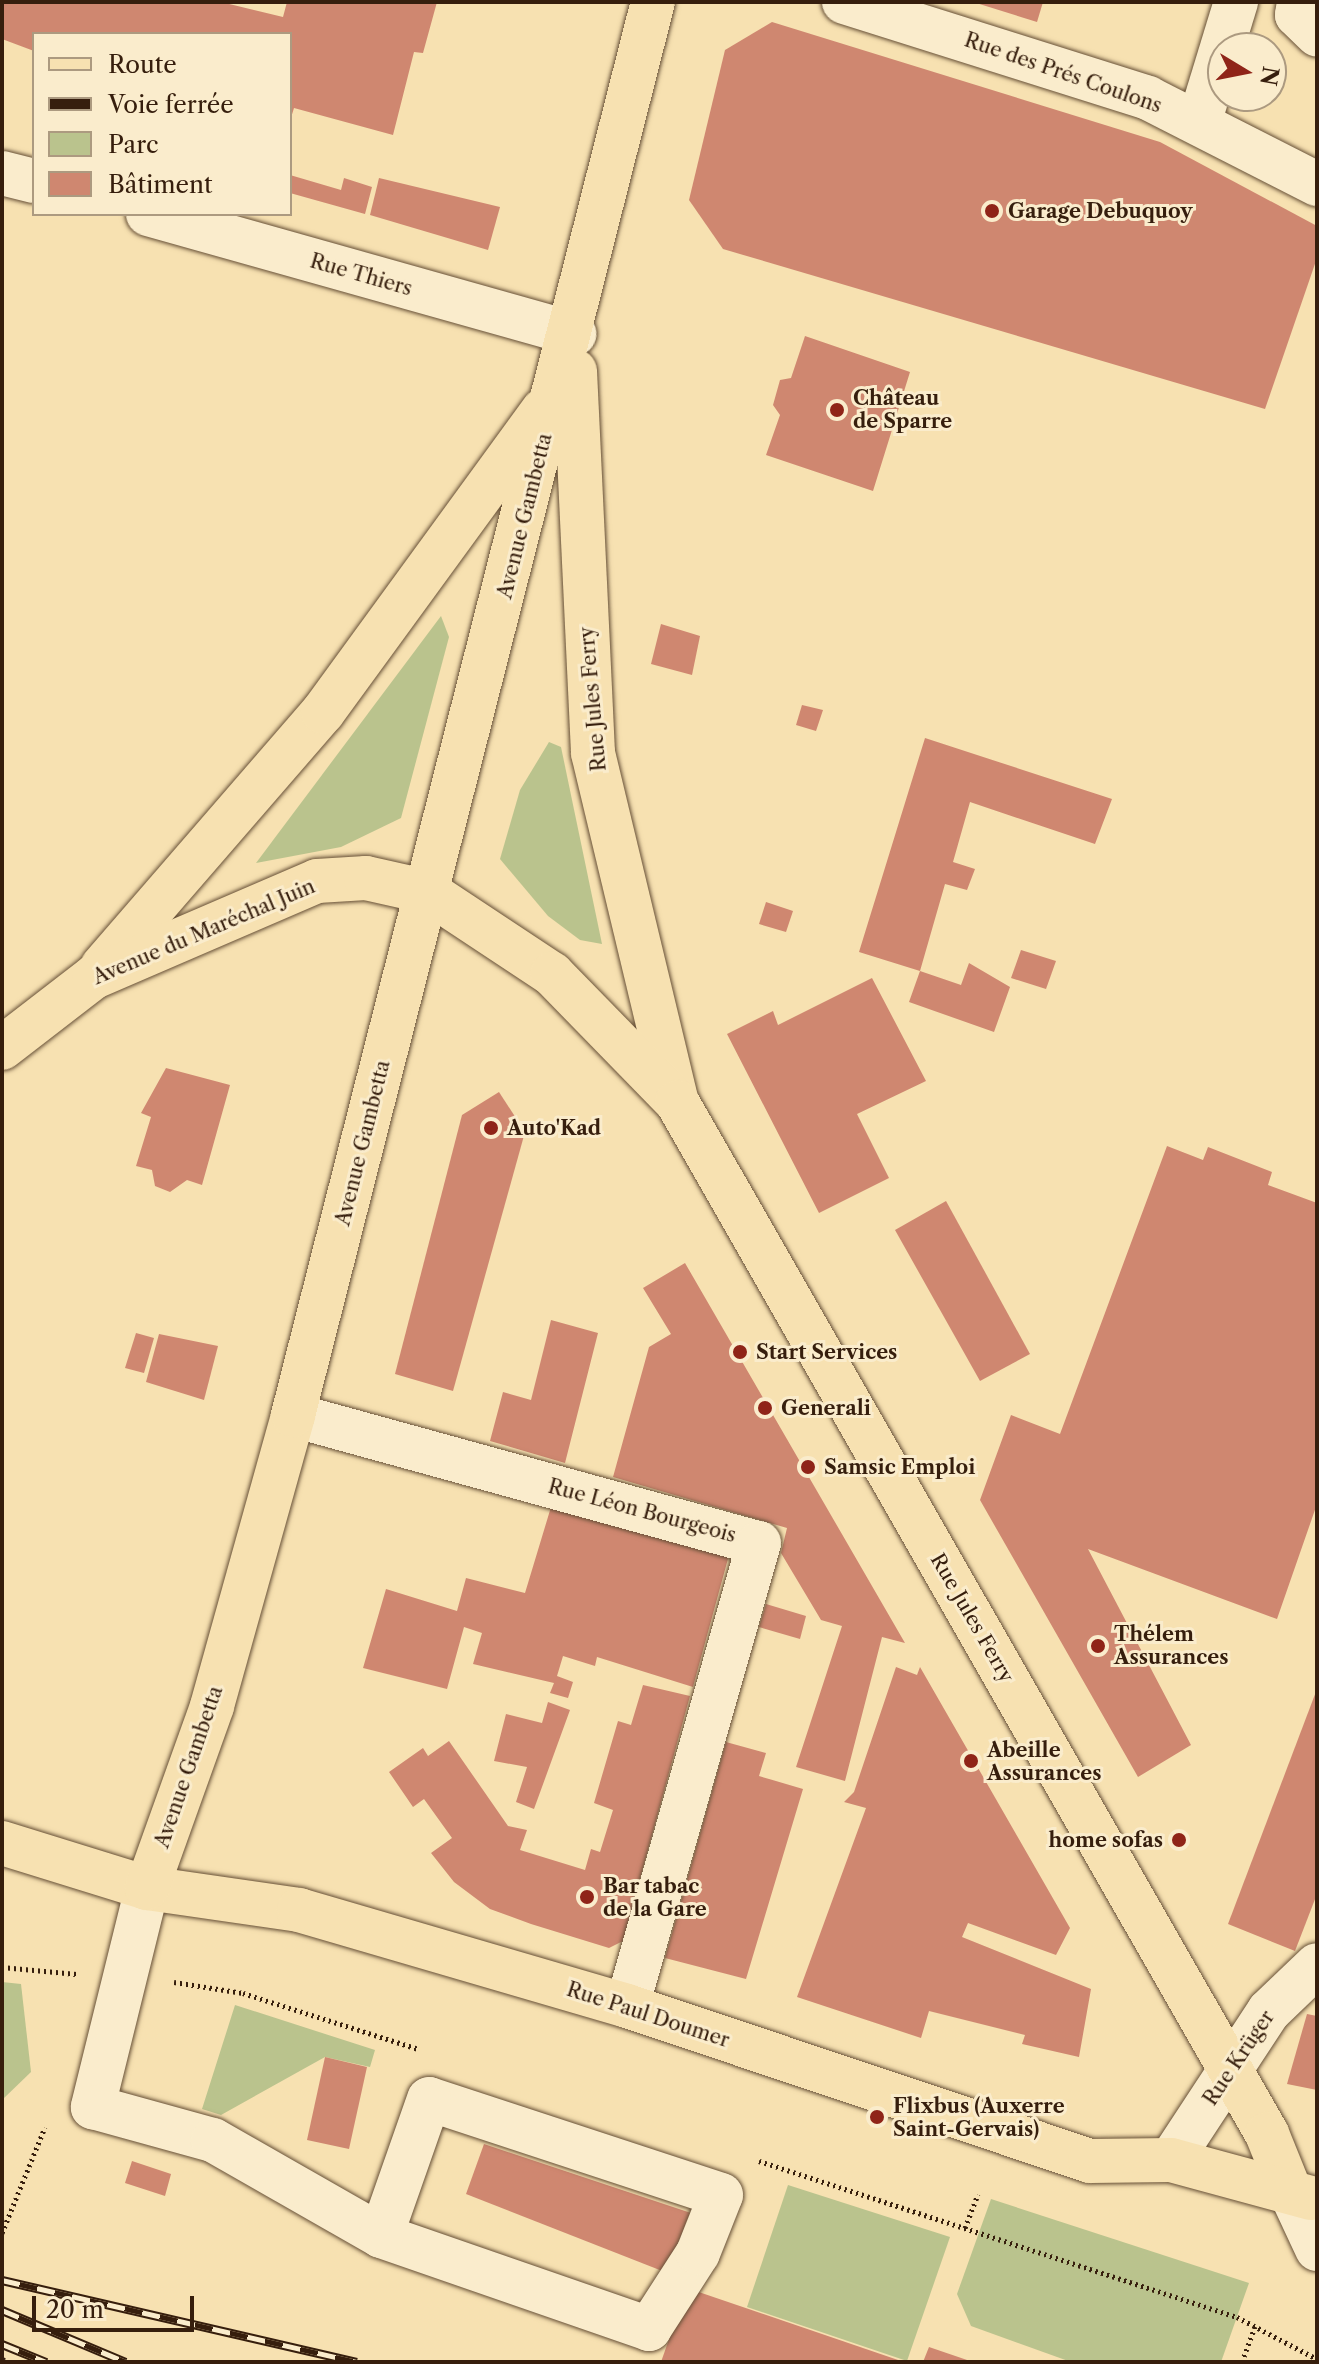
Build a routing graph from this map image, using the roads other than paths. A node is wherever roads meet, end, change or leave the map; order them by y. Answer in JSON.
{"nodes":[{"id":1,"x":653,"y":2,"type":"edge"},
{"id":2,"x":844,"y":2,"type":"edge"},
{"id":3,"x":1236,"y":2,"type":"edge"},
{"id":4,"x":1299,"y":2,"type":"edge"},
{"id":5,"x":1317,"y":34,"type":"edge"},
{"id":6,"x":1199,"y":123,"type":"junction"},
{"id":7,"x":2,"y":173,"type":"edge"},
{"id":8,"x":32,"y":180,"type":"edge"},
{"id":9,"x":1317,"y":184,"type":"edge"},
{"id":10,"x":155,"y":216,"type":"edge"},
{"id":11,"x":574,"y":334,"type":"junction"},
{"id":12,"x":556,"y":392,"type":"junction"},
{"id":13,"x":428,"y":892,"type":"junction"},
{"id":14,"x":94,"y":977,"type":"junction"},
{"id":15,"x":2,"y":1048,"type":"edge"},
{"id":16,"x":677,"y":1102,"type":"junction"},
{"id":17,"x":293,"y":1415,"type":"junction"},
{"id":18,"x":2,"y":1843,"type":"edge"},
{"id":19,"x":147,"y":1888,"type":"junction"},
{"id":20,"x":1317,"y":1965,"type":"edge"},
{"id":21,"x":627,"y":2006,"type":"junction"},
{"id":22,"x":1231,"y":2070,"type":"junction"},
{"id":23,"x":1171,"y":2160,"type":"junction"},
{"id":24,"x":1304,"y":2195,"type":"edge"},
{"id":25,"x":381,"y":2236,"type":"junction"},
{"id":26,"x":1317,"y":2249,"type":"edge"}],
"edges":[{"from":1,"to":11,"type":"main road","name":"Avenue Gambetta"},
{"from":2,"to":6,"type":"street","name":"Rue des Prés Coulons"},
{"from":3,"to":6,"type":"street"},
{"from":4,"to":5,"type":"street"},
{"from":6,"to":9,"type":"street","name":"Rue des Prés Coulons"},
{"from":7,"to":8,"type":"street"},
{"from":10,"to":11,"type":"street","name":"Rue Thiers"},
{"from":11,"to":12,"type":"main road","name":"Avenue Gambetta"},
{"from":11,"to":16,"type":"main road","name":"Rue Jules Ferry"},
{"from":12,"to":13,"type":"main road","name":"Avenue Gambetta"},
{"from":12,"to":14,"type":"main road","name":"Avenue Gambetta"},
{"from":13,"to":14,"type":"main road","name":"Avenue du Maréchal Juin"},
{"from":13,"to":16,"type":"main road","name":"Rue Jules Ferry"},
{"from":13,"to":17,"type":"main road","name":"Avenue Gambetta"},
{"from":14,"to":15,"type":"main road","name":"Avenue du Maréchal Juin"},
{"from":16,"to":22,"type":"main road","name":"Rue Jules Ferry"},
{"from":17,"to":19,"type":"main road","name":"Avenue Gambetta"},
{"from":17,"to":21,"type":"street","name":"Rue Léon Bourgeois"},
{"from":18,"to":19,"type":"main road","name":"Rue Paul Doumer"},
{"from":19,"to":21,"type":"main road","name":"Rue Paul Doumer"},
{"from":19,"to":25,"type":"street"},
{"from":20,"to":22,"type":"street","name":"Rue Krüger"},
{"from":21,"to":23,"type":"main road","name":"Rue Paul Doumer"},
{"from":22,"to":23,"type":"street","name":"Rue Krüger"},
{"from":22,"to":24,"type":"main road","name":"Rue Jules Ferry"},
{"from":23,"to":24,"type":"main road","name":"Rue Paul Doumer"},
{"from":24,"to":26,"type":"street"},
{"from":25,"to":25,"type":"street"}]}
